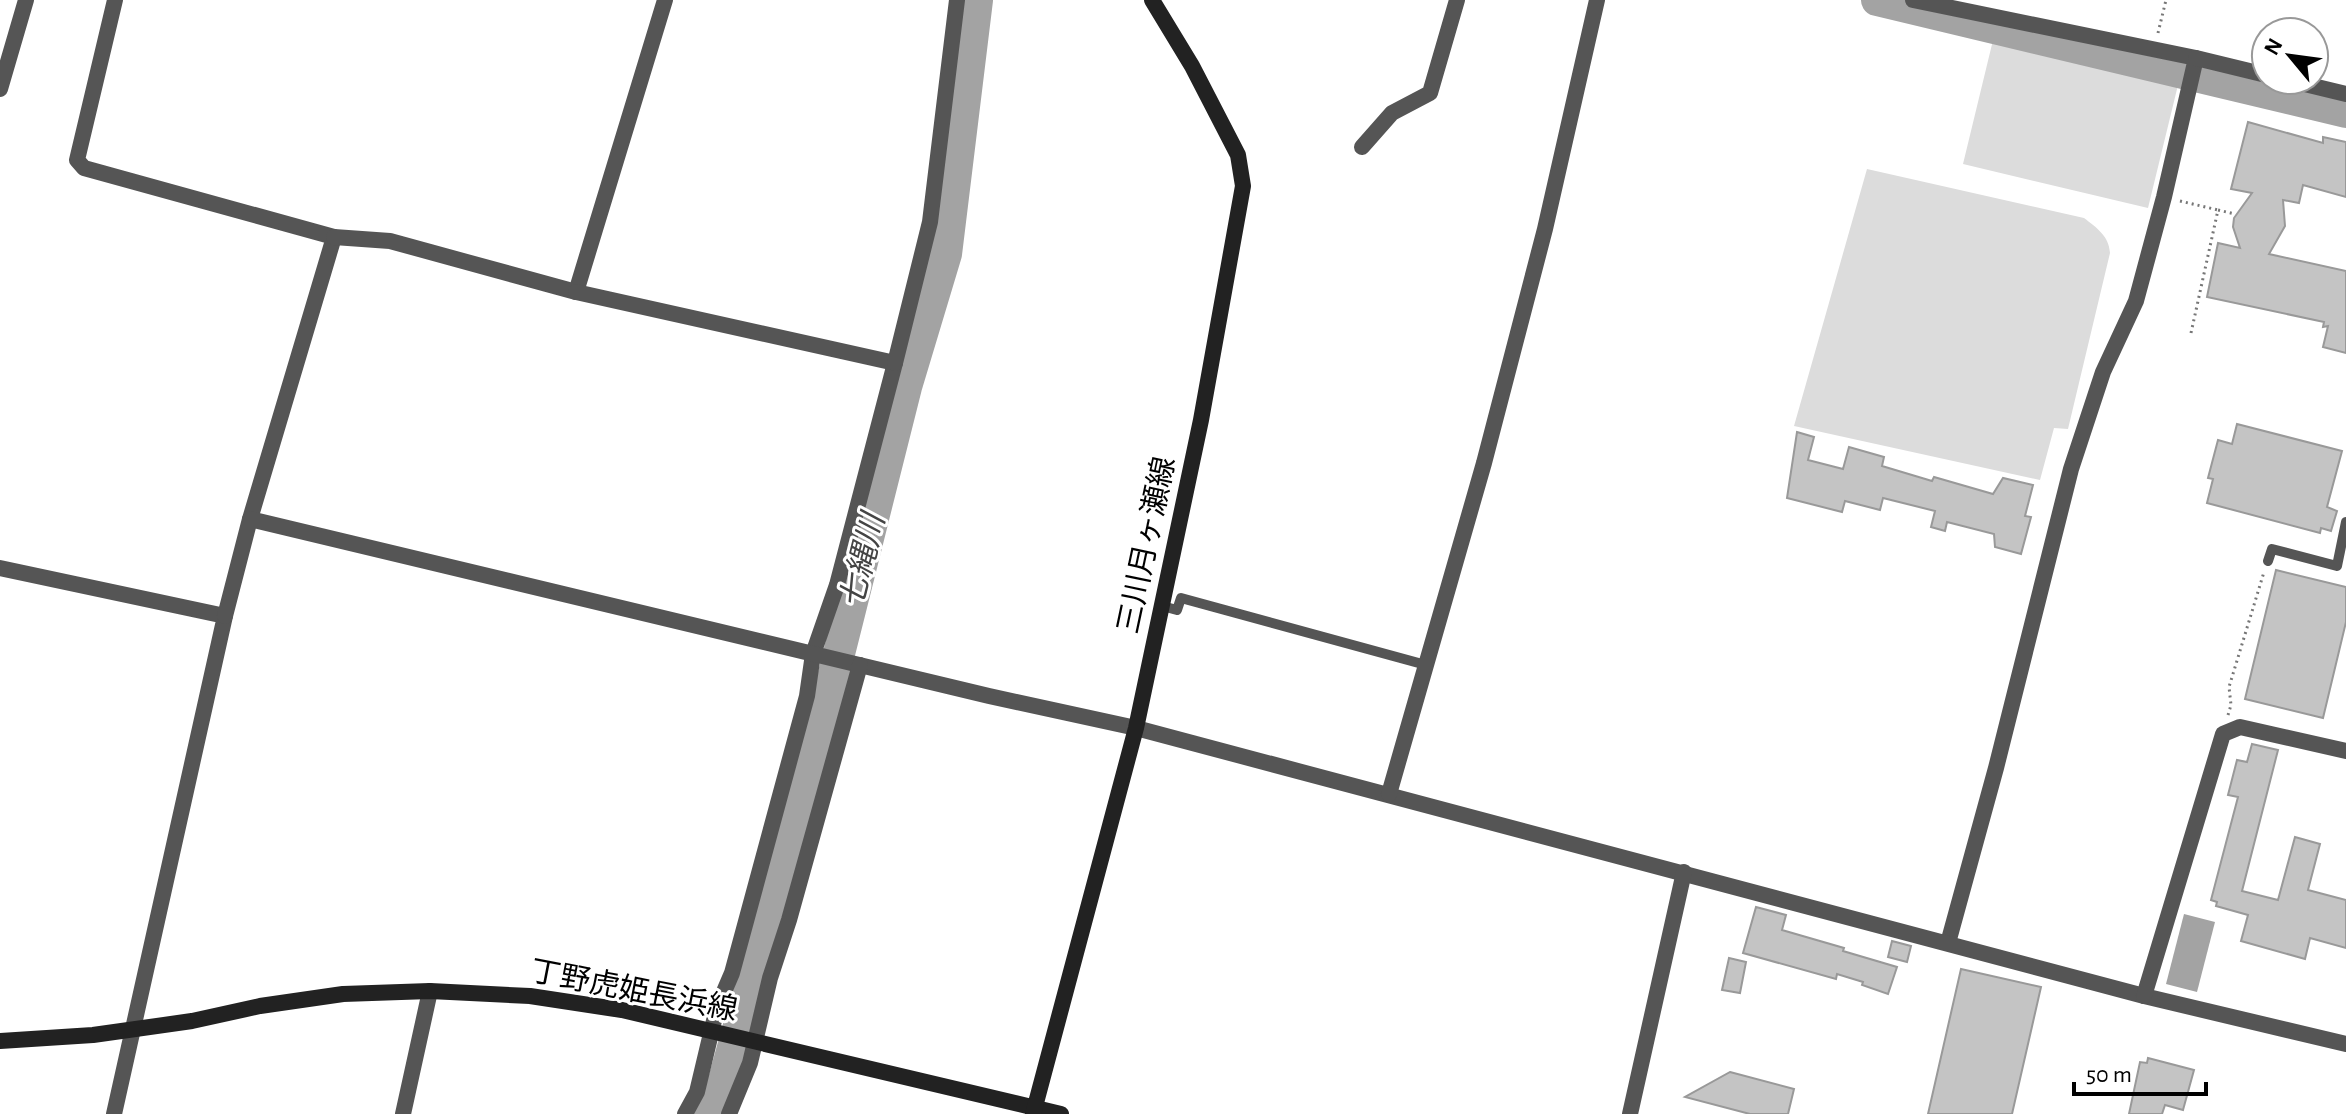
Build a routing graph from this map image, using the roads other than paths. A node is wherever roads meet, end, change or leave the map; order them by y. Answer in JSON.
{"nodes":[{"id":1,"x":26,"y":0,"type":"edge"},
{"id":2,"x":115,"y":0,"type":"edge"},
{"id":3,"x":665,"y":0,"type":"edge"},
{"id":4,"x":957,"y":0,"type":"edge"},
{"id":5,"x":1152,"y":0,"type":"edge"},
{"id":6,"x":1457,"y":0,"type":"edge"},
{"id":7,"x":1597,"y":0,"type":"edge"},
{"id":8,"x":1913,"y":0,"type":"edge"},
{"id":9,"x":2195,"y":62,"type":"junction"},
{"id":10,"x":2250,"y":72,"type":"edge"},
{"id":11,"x":0,"y":89,"type":"edge"},
{"id":12,"x":1362,"y":147,"type":"dead end"},
{"id":13,"x":334,"y":237,"type":"junction"},
{"id":14,"x":576,"y":292,"type":"junction"},
{"id":15,"x":895,"y":363,"type":"junction"},
{"id":16,"x":250,"y":519,"type":"junction"},
{"id":17,"x":2346,"y":522,"type":"edge"},
{"id":18,"x":2268,"y":561,"type":"road end"},
{"id":19,"x":0,"y":568,"type":"edge"},
{"id":20,"x":1162,"y":606,"type":"junction"},
{"id":21,"x":225,"y":616,"type":"junction"},
{"id":22,"x":813,"y":654,"type":"junction"},
{"id":23,"x":860,"y":665,"type":"junction"},
{"id":24,"x":1426,"y":665,"type":"junction"},
{"id":25,"x":1136,"y":728,"type":"junction"},
{"id":26,"x":2346,"y":751,"type":"edge"},
{"id":27,"x":1389,"y":794,"type":"junction"},
{"id":28,"x":1684,"y":872,"type":"junction"},
{"id":29,"x":1948,"y":943,"type":"junction"},
{"id":30,"x":430,"y":991,"type":"junction"},
{"id":31,"x":2144,"y":996,"type":"junction"},
{"id":32,"x":134,"y":1028,"type":"junction"},
{"id":33,"x":714,"y":1032,"type":"junction"},
{"id":34,"x":0,"y":1041,"type":"edge"},
{"id":35,"x":753,"y":1042,"type":"junction"},
{"id":36,"x":2346,"y":1044,"type":"edge"},
{"id":37,"x":1034,"y":1111,"type":"edge"},
{"id":38,"x":114,"y":1114,"type":"edge"},
{"id":39,"x":403,"y":1114,"type":"edge"},
{"id":40,"x":685,"y":1114,"type":"edge"},
{"id":41,"x":729,"y":1114,"type":"edge"},
{"id":42,"x":1061,"y":1114,"type":"edge"},
{"id":43,"x":1630,"y":1114,"type":"edge"}],
"edges":[{"from":1,"to":11,"type":"street"},
{"from":2,"to":13,"type":"street"},
{"from":3,"to":14,"type":"street"},
{"from":4,"to":15,"type":"street"},
{"from":5,"to":20,"type":"main road","name":"三川月ヶ瀬線"},
{"from":6,"to":12,"type":"street"},
{"from":7,"to":24,"type":"street"},
{"from":8,"to":9,"type":"street"},
{"from":9,"to":10,"type":"street"},
{"from":9,"to":29,"type":"street"},
{"from":13,"to":14,"type":"street"},
{"from":13,"to":16,"type":"street"},
{"from":14,"to":15,"type":"street"},
{"from":15,"to":22,"type":"street"},
{"from":16,"to":21,"type":"street"},
{"from":16,"to":22,"type":"street"},
{"from":17,"to":18,"type":"lane"},
{"from":19,"to":21,"type":"street"},
{"from":20,"to":24,"type":"lane"},
{"from":20,"to":25,"type":"main road","name":"三川月ヶ瀬線"},
{"from":21,"to":32,"type":"street"},
{"from":22,"to":23,"type":"street"},
{"from":22,"to":33,"type":"street"},
{"from":23,"to":25,"type":"street"},
{"from":23,"to":35,"type":"street"},
{"from":24,"to":27,"type":"street"},
{"from":25,"to":27,"type":"street"},
{"from":25,"to":37,"type":"main road","name":"三川月ヶ瀬線"},
{"from":26,"to":31,"type":"street"},
{"from":27,"to":28,"type":"street"},
{"from":28,"to":29,"type":"street"},
{"from":28,"to":43,"type":"street"},
{"from":29,"to":31,"type":"street"},
{"from":30,"to":32,"type":"main road","name":"丁野虎姫長浜線"},
{"from":30,"to":33,"type":"main road","name":"丁野虎姫長浜線"},
{"from":30,"to":39,"type":"street"},
{"from":31,"to":36,"type":"street"},
{"from":32,"to":34,"type":"main road","name":"丁野虎姫長浜線"},
{"from":32,"to":38,"type":"street"},
{"from":33,"to":35,"type":"main road","name":"丁野虎姫長浜線"},
{"from":33,"to":40,"type":"street"},
{"from":35,"to":37,"type":"main road","name":"丁野虎姫長浜線"},
{"from":35,"to":41,"type":"street"},
{"from":37,"to":42,"type":"main road","name":"丁野虎姫長浜線"}]}
